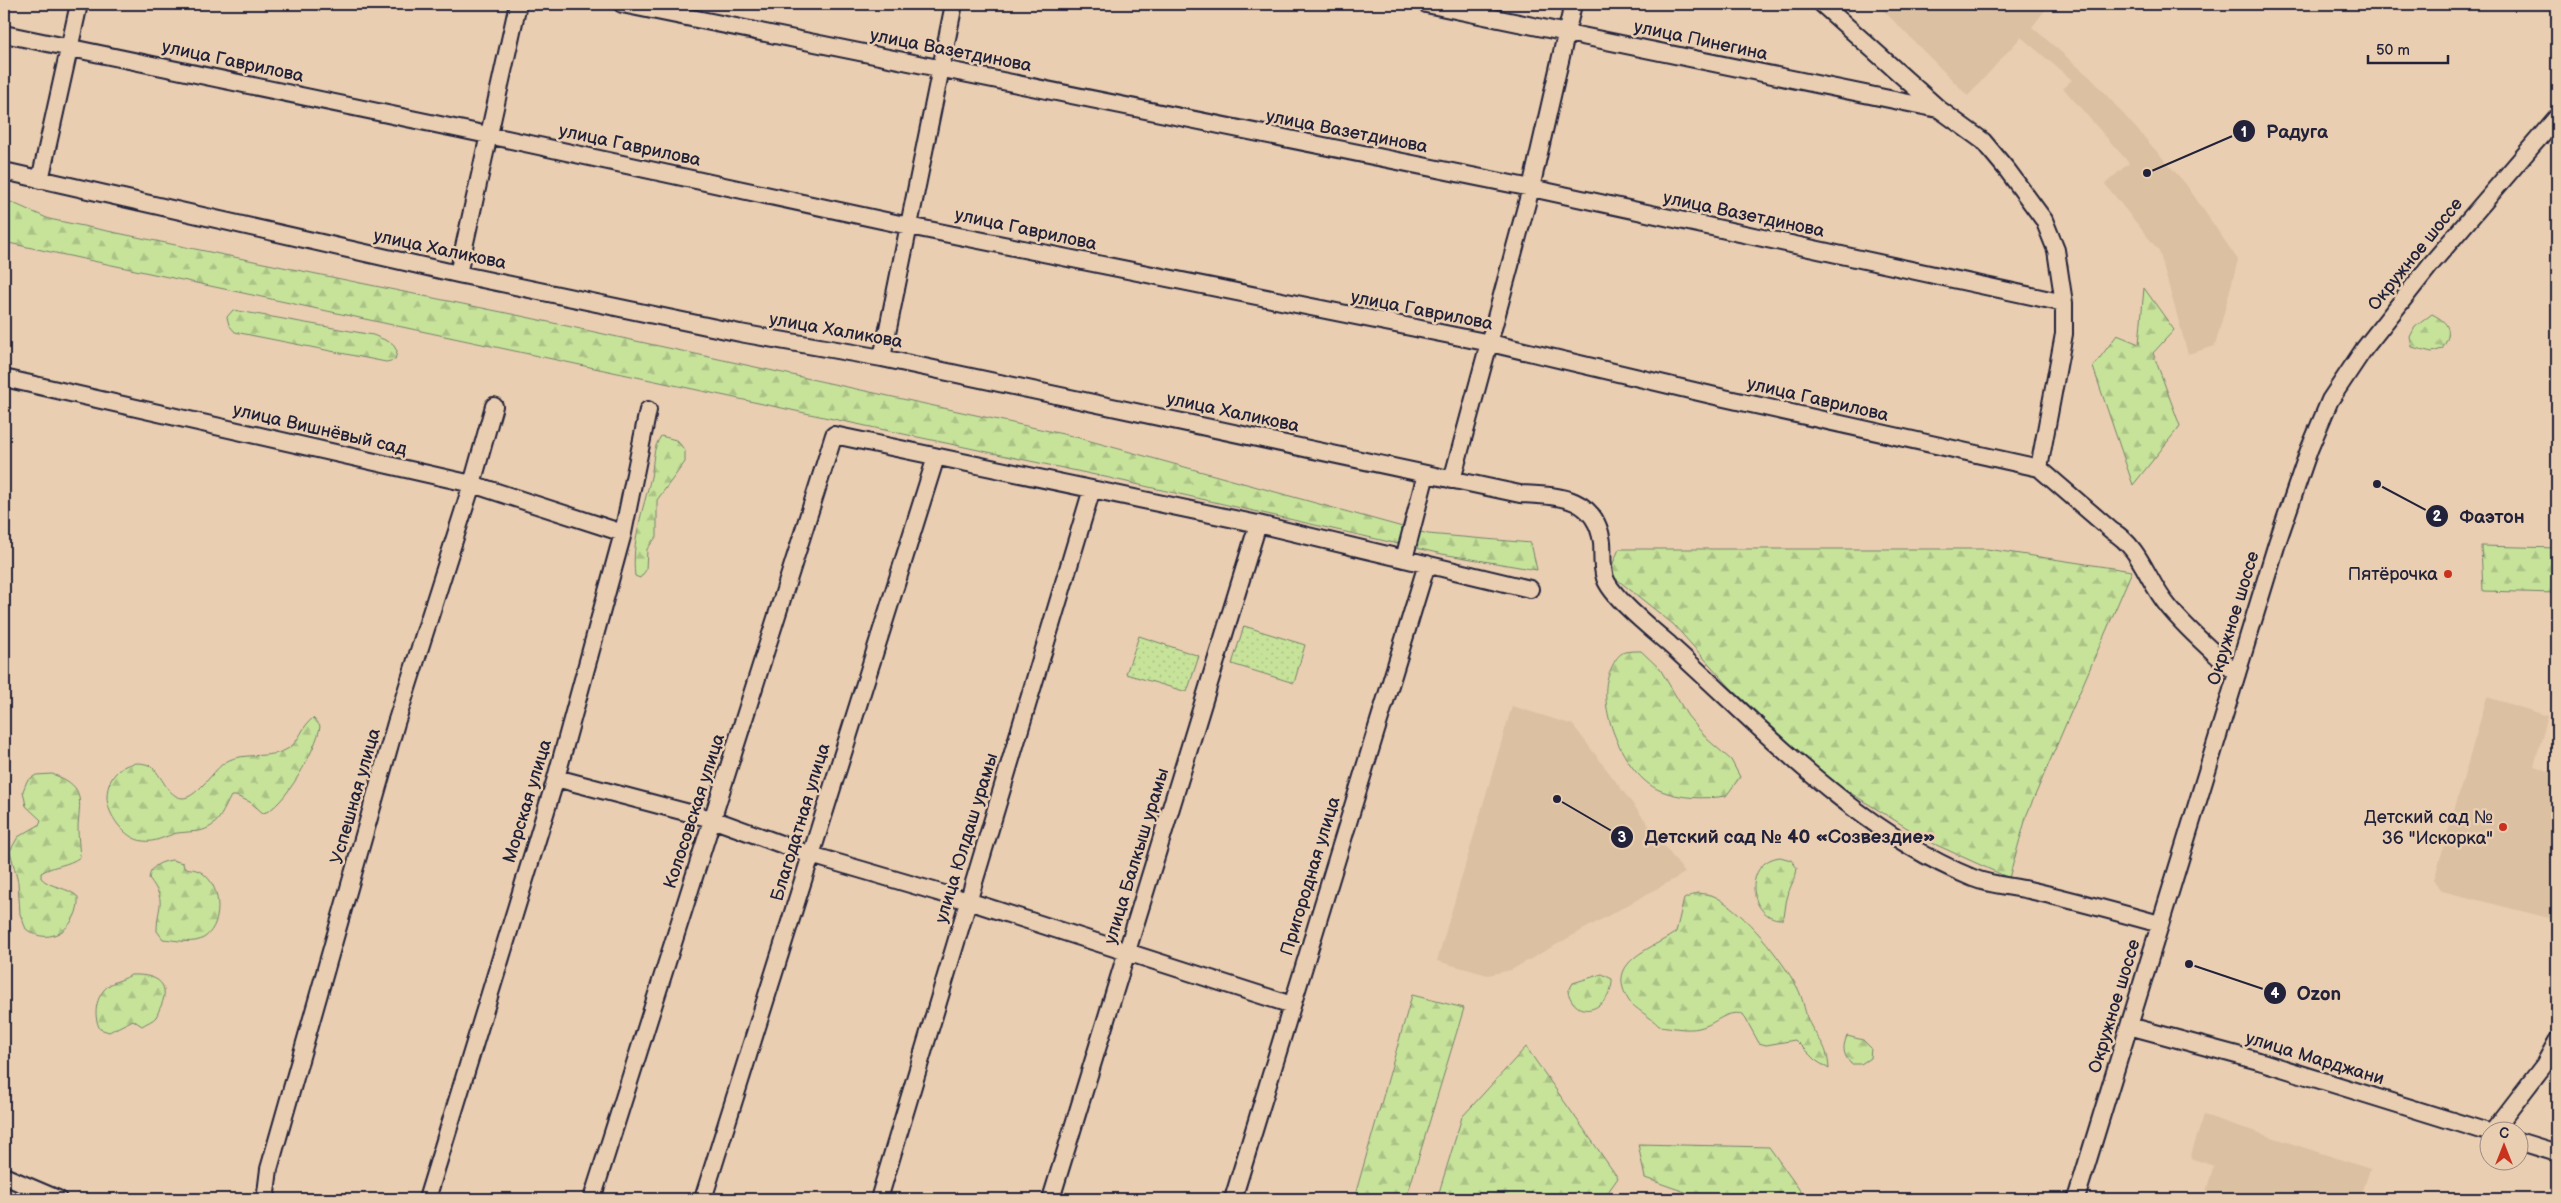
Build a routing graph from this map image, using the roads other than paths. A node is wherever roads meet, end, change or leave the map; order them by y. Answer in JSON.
{"nodes":[{"id":1,"x":79,"y":4,"type":"edge"},
{"id":2,"x":518,"y":4,"type":"edge"},
{"id":3,"x":622,"y":4,"type":"edge"},
{"id":4,"x":954,"y":4,"type":"edge"},
{"id":5,"x":1426,"y":4,"type":"edge"},
{"id":6,"x":1573,"y":4,"type":"edge"},
{"id":7,"x":1822,"y":4,"type":"edge"},
{"id":8,"x":1568,"y":33,"type":"junction"},
{"id":9,"x":4,"y":34,"type":"edge"},
{"id":10,"x":70,"y":47,"type":"junction"},
{"id":11,"x":941,"y":68,"type":"junction"},
{"id":12,"x":1939,"y":109,"type":"junction"},
{"id":13,"x":2557,"y":117,"type":"edge"},
{"id":14,"x":488,"y":135,"type":"junction"},
{"id":15,"x":4,"y":171,"type":"edge"},
{"id":16,"x":40,"y":180,"type":"junction"},
{"id":17,"x":1531,"y":188,"type":"junction"},
{"id":18,"x":909,"y":226,"type":"junction"},
{"id":19,"x":458,"y":274,"type":"junction"},
{"id":20,"x":2064,"y":303,"type":"junction"},
{"id":21,"x":1490,"y":343,"type":"junction"},
{"id":22,"x":882,"y":358,"type":"junction"},
{"id":23,"x":4,"y":378,"type":"edge"},
{"id":24,"x":494,"y":406,"type":"dead end"},
{"id":25,"x":648,"y":410,"type":"dead end"},
{"id":26,"x":936,"y":457,"type":"junction"},
{"id":27,"x":2038,"y":468,"type":"junction"},
{"id":28,"x":1426,"y":474,"type":"junction"},
{"id":29,"x":1452,"y":480,"type":"junction"},
{"id":30,"x":472,"y":484,"type":"junction"},
{"id":31,"x":1092,"y":489,"type":"junction"},
{"id":32,"x":1258,"y":524,"type":"junction"},
{"id":33,"x":623,"y":533,"type":"junction"},
{"id":34,"x":1404,"y":559,"type":"junction"},
{"id":35,"x":1426,"y":564,"type":"junction"},
{"id":36,"x":1530,"y":589,"type":"dead end"},
{"id":37,"x":2237,"y":674,"type":"junction"},
{"id":38,"x":556,"y":778,"type":"junction"},
{"id":39,"x":712,"y":819,"type":"junction"},
{"id":40,"x":811,"y":855,"type":"junction"},
{"id":41,"x":968,"y":901,"type":"junction"},
{"id":42,"x":2160,"y":924,"type":"junction"},
{"id":43,"x":1128,"y":951,"type":"junction"},
{"id":44,"x":1292,"y":1005,"type":"junction"},
{"id":45,"x":2129,"y":1026,"type":"junction"},
{"id":46,"x":2557,"y":1041,"type":"edge"},
{"id":47,"x":2502,"y":1120,"type":"edge"},
{"id":48,"x":2478,"y":1129,"type":"edge"},
{"id":49,"x":2528,"y":1144,"type":"edge"},
{"id":50,"x":2557,"y":1153,"type":"edge"},
{"id":51,"x":4,"y":1176,"type":"edge"},
{"id":52,"x":58,"y":1199,"type":"edge"},
{"id":53,"x":268,"y":1199,"type":"edge"},
{"id":54,"x":427,"y":1199,"type":"edge"},
{"id":55,"x":592,"y":1199,"type":"edge"},
{"id":56,"x":703,"y":1199,"type":"edge"},
{"id":57,"x":879,"y":1199,"type":"edge"},
{"id":58,"x":1051,"y":1199,"type":"edge"},
{"id":59,"x":1233,"y":1199,"type":"edge"},
{"id":60,"x":2076,"y":1199,"type":"edge"}],
"edges":[{"from":1,"to":10,"type":"street"},
{"from":2,"to":14,"type":"street"},
{"from":3,"to":11,"type":"street","name":"улица Вазетдинова"},
{"from":4,"to":11,"type":"street"},
{"from":5,"to":8,"type":"street","name":"улица Пинегина"},
{"from":6,"to":8,"type":"street"},
{"from":7,"to":12,"type":"street"},
{"from":8,"to":12,"type":"street","name":"улица Пинегина"},
{"from":8,"to":17,"type":"street"},
{"from":9,"to":10,"type":"street","name":"улица Гаврилова"},
{"from":10,"to":14,"type":"street","name":"улица Гаврилова"},
{"from":10,"to":16,"type":"street"},
{"from":11,"to":17,"type":"street","name":"улица Вазетдинова"},
{"from":11,"to":18,"type":"street"},
{"from":12,"to":20,"type":"street"},
{"from":13,"to":37,"type":"street","name":"Окружное шоссе"},
{"from":14,"to":18,"type":"street","name":"улица Гаврилова"},
{"from":14,"to":19,"type":"street"},
{"from":15,"to":16,"type":"street","name":"улица Халикова"},
{"from":16,"to":19,"type":"street","name":"улица Халикова"},
{"from":17,"to":20,"type":"street","name":"улица Вазетдинова"},
{"from":17,"to":21,"type":"street"},
{"from":18,"to":21,"type":"street","name":"улица Гаврилова"},
{"from":18,"to":22,"type":"street"},
{"from":19,"to":22,"type":"street","name":"улица Халикова"},
{"from":20,"to":27,"type":"street"},
{"from":21,"to":27,"type":"street","name":"улица Гаврилова"},
{"from":21,"to":29,"type":"street"},
{"from":22,"to":28,"type":"street","name":"улица Халикова"},
{"from":23,"to":30,"type":"street","name":"улица Вишнёвый сад"},
{"from":24,"to":30,"type":"street","name":"Успешная улица"},
{"from":25,"to":33,"type":"street","name":"Морская улица"},
{"from":26,"to":31,"type":"street"},
{"from":26,"to":39,"type":"street","name":"Колосовская улица"},
{"from":26,"to":40,"type":"street","name":"Благодатная улица"},
{"from":27,"to":37,"type":"street"},
{"from":28,"to":29,"type":"street","name":"улица Халикова"},
{"from":28,"to":34,"type":"street"},
{"from":29,"to":42,"type":"street","name":"улица Халикова"},
{"from":30,"to":33,"type":"street","name":"улица Вишнёвый сад"},
{"from":30,"to":53,"type":"street","name":"Успешная улица"},
{"from":31,"to":32,"type":"street"},
{"from":31,"to":41,"type":"street","name":"улица Юлдаш урамы"},
{"from":32,"to":34,"type":"street"},
{"from":32,"to":43,"type":"street","name":"улица Балкыш урамы"},
{"from":33,"to":38,"type":"street","name":"Морская улица"},
{"from":34,"to":35,"type":"street"},
{"from":35,"to":36,"type":"street"},
{"from":35,"to":44,"type":"street","name":"Пригородная улица"},
{"from":37,"to":42,"type":"street","name":"Окружное шоссе"},
{"from":38,"to":39,"type":"street"},
{"from":38,"to":54,"type":"street","name":"Морская улица"},
{"from":39,"to":40,"type":"street"},
{"from":39,"to":55,"type":"street","name":"Колосовская улица"},
{"from":40,"to":41,"type":"street"},
{"from":40,"to":56,"type":"street","name":"Благодатная улица"},
{"from":41,"to":43,"type":"street"},
{"from":41,"to":57,"type":"street","name":"улица Юлдаш урамы"},
{"from":42,"to":45,"type":"street","name":"Окружное шоссе"},
{"from":43,"to":44,"type":"street"},
{"from":43,"to":58,"type":"street","name":"улица Балкыш урамы"},
{"from":44,"to":59,"type":"street","name":"Пригородная улица"},
{"from":45,"to":48,"type":"street","name":"улица Марджани"},
{"from":45,"to":60,"type":"street","name":"Окружное шоссе"},
{"from":46,"to":47,"type":"street"},
{"from":49,"to":50,"type":"street"},
{"from":51,"to":52,"type":"street"}]}
